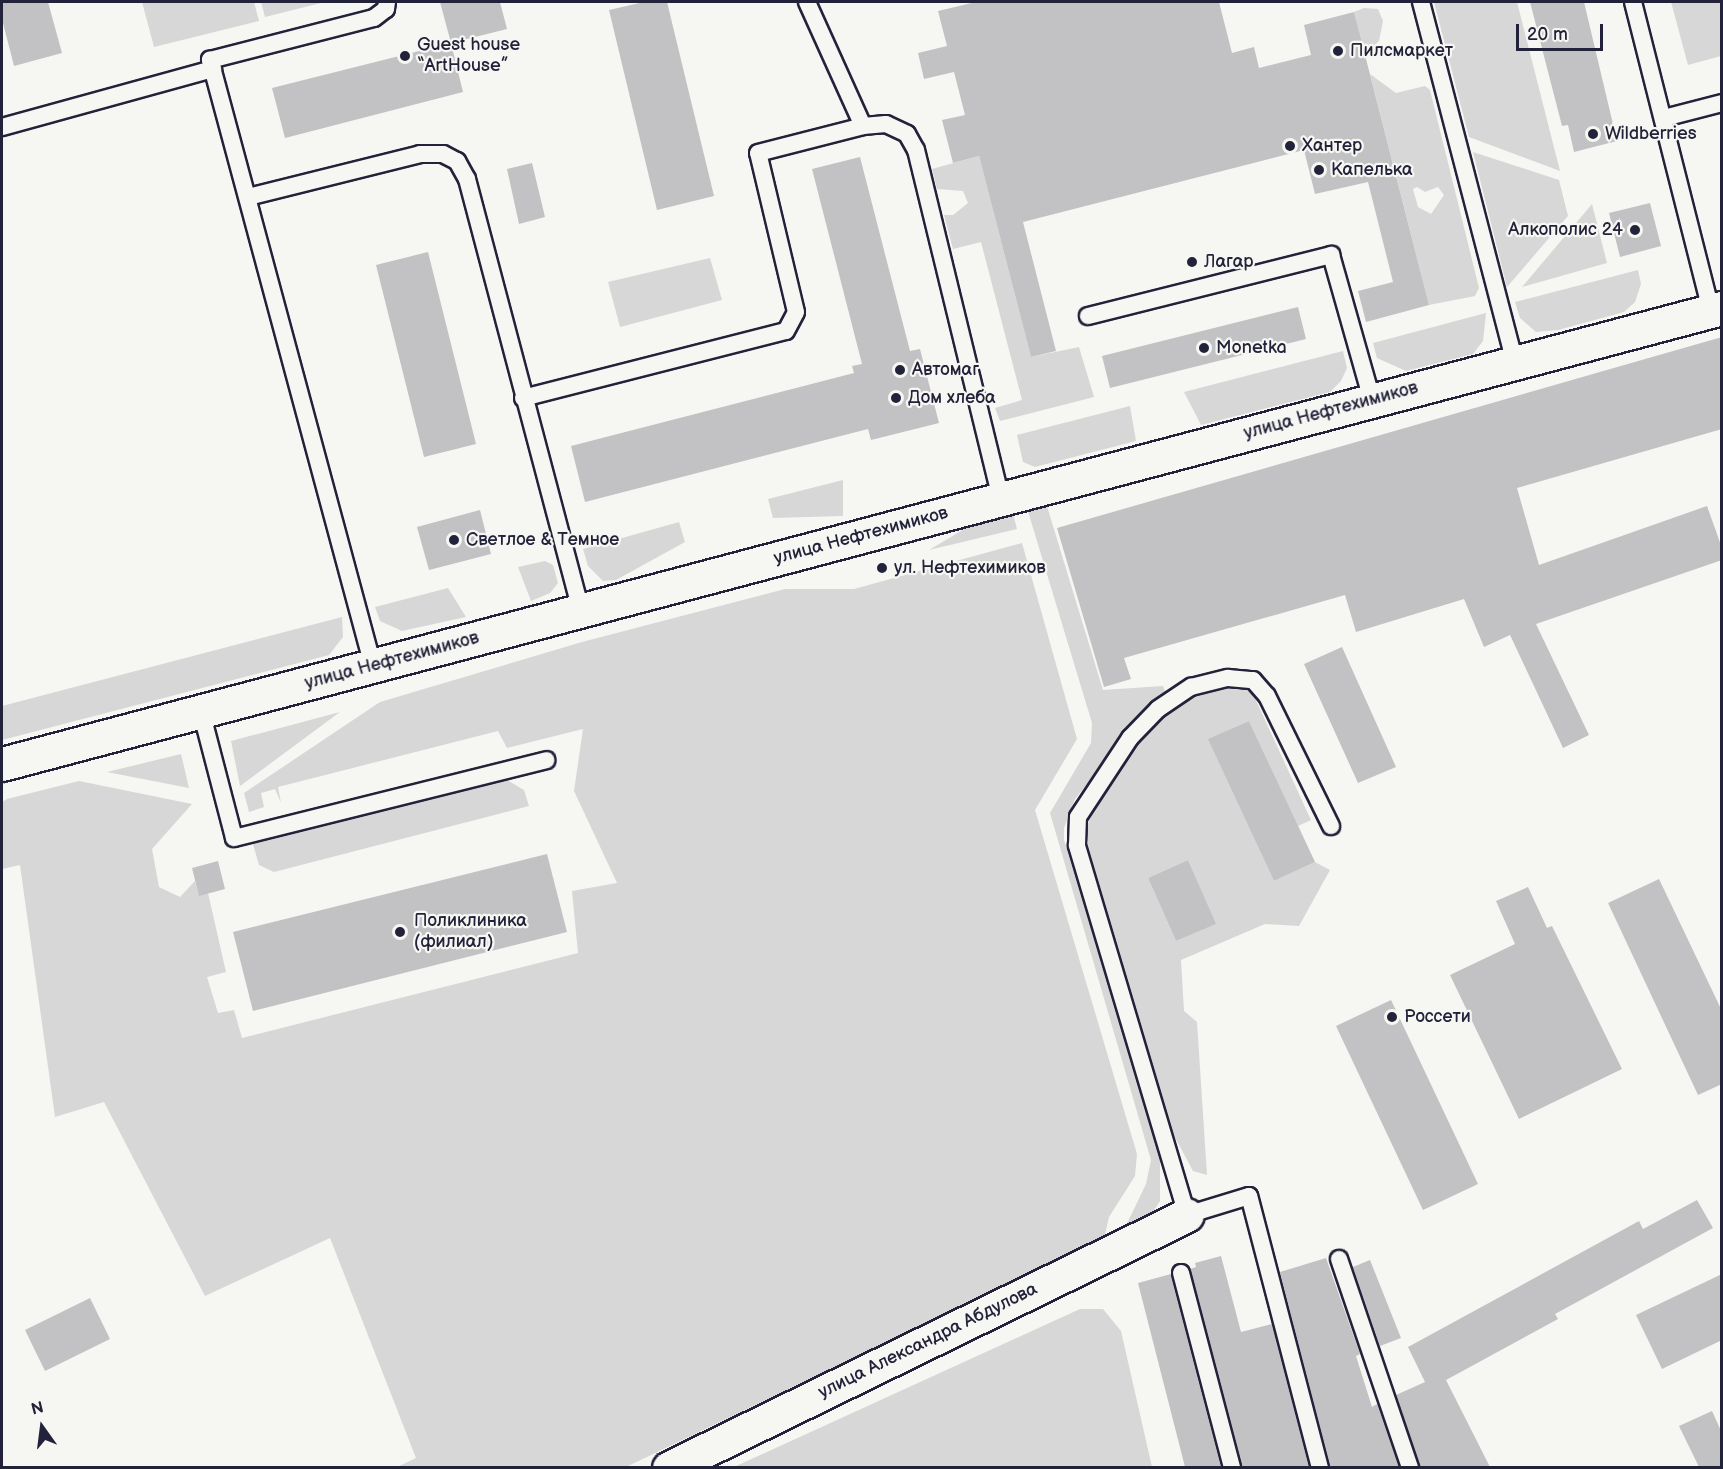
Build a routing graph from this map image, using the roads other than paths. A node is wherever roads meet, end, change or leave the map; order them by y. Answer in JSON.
{"nodes":[{"id":1,"x":387,"y":2,"type":"edge"},
{"id":2,"x":807,"y":2,"type":"edge"},
{"id":3,"x":1421,"y":2,"type":"edge"},
{"id":4,"x":1633,"y":2,"type":"edge"},
{"id":5,"x":213,"y":69,"type":"junction"},
{"id":6,"x":1722,"y":103,"type":"edge"},
{"id":7,"x":1664,"y":118,"type":"junction"},
{"id":8,"x":863,"y":126,"type":"junction"},
{"id":9,"x":2,"y":127,"type":"edge"},
{"id":10,"x":248,"y":197,"type":"junction"},
{"id":11,"x":1716,"y":310,"type":"edge"},
{"id":12,"x":1088,"y":316,"type":"dead end"},
{"id":13,"x":1515,"y":363,"type":"junction"},
{"id":14,"x":524,"y":398,"type":"junction"},
{"id":15,"x":1372,"y":400,"type":"junction"},
{"id":16,"x":1001,"y":499,"type":"junction"},
{"id":17,"x":581,"y":610,"type":"junction"},
{"id":18,"x":373,"y":666,"type":"junction"},
{"id":19,"x":201,"y":711,"type":"junction"},
{"id":20,"x":546,"y":760,"type":"dead end"},
{"id":21,"x":2,"y":764,"type":"edge"},
{"id":22,"x":1331,"y":826,"type":"dead end"},
{"id":23,"x":1187,"y":1215,"type":"junction"},
{"id":24,"x":1339,"y":1258,"type":"dead end"},
{"id":25,"x":1181,"y":1274,"type":"dead end"},
{"id":26,"x":669,"y":1467,"type":"edge"},
{"id":27,"x":1232,"y":1467,"type":"edge"},
{"id":28,"x":1320,"y":1467,"type":"edge"},
{"id":29,"x":1410,"y":1467,"type":"edge"}],
"edges":[{"from":1,"to":5,"type":"lane"},
{"from":2,"to":8,"type":"lane"},
{"from":3,"to":13,"type":"lane"},
{"from":4,"to":7,"type":"lane"},
{"from":5,"to":9,"type":"lane"},
{"from":5,"to":10,"type":"lane"},
{"from":6,"to":7,"type":"lane"},
{"from":7,"to":11,"type":"lane"},
{"from":8,"to":14,"type":"lane"},
{"from":8,"to":16,"type":"lane"},
{"from":10,"to":14,"type":"lane"},
{"from":10,"to":18,"type":"lane"},
{"from":11,"to":13,"type":"street","name":"улица Нефтехимиков"},
{"from":12,"to":15,"type":"lane"},
{"from":13,"to":15,"type":"street","name":"улица Нефтехимиков"},
{"from":14,"to":17,"type":"lane"},
{"from":15,"to":16,"type":"street","name":"улица Нефтехимиков"},
{"from":16,"to":17,"type":"street","name":"улица Нефтехимиков"},
{"from":17,"to":18,"type":"street","name":"улица Нефтехимиков"},
{"from":18,"to":19,"type":"street","name":"улица Нефтехимиков"},
{"from":19,"to":20,"type":"lane"},
{"from":19,"to":21,"type":"street","name":"улица Нефтехимиков"},
{"from":22,"to":23,"type":"lane"},
{"from":23,"to":26,"type":"street","name":"улица Александра Абдулова"},
{"from":23,"to":28,"type":"lane"},
{"from":24,"to":29,"type":"lane"},
{"from":25,"to":27,"type":"lane"}]}
